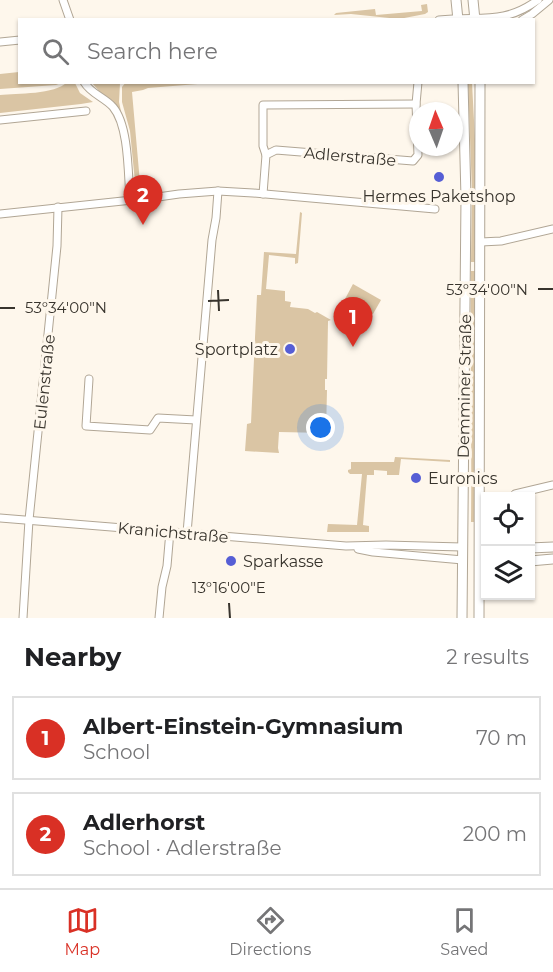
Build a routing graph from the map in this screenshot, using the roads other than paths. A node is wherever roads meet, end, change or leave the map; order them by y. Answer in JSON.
{"nodes":[{"id":1,"x":63,"y":0,"type":"edge"},
{"id":2,"x":456,"y":0,"type":"edge"},
{"id":3,"x":473,"y":0,"type":"edge"},
{"id":4,"x":538,"y":0,"type":"edge"},
{"id":5,"x":549,"y":0,"type":"edge"},
{"id":6,"x":69,"y":18,"type":"edge"},
{"id":7,"x":458,"y":18,"type":"edge"},
{"id":8,"x":475,"y":18,"type":"edge"},
{"id":9,"x":495,"y":18,"type":"edge"},
{"id":10,"x":525,"y":18,"type":"edge"},
{"id":11,"x":18,"y":40,"type":"edge"},
{"id":12,"x":0,"y":42,"type":"edge"},
{"id":13,"x":85,"y":84,"type":"edge"},
{"id":14,"x":418,"y":84,"type":"edge"},
{"id":15,"x":463,"y":84,"type":"edge"},
{"id":16,"x":480,"y":84,"type":"edge"},
{"id":17,"x":416,"y":102,"type":"edge"},
{"id":18,"x":409,"y":104,"type":"edge"},
{"id":19,"x":86,"y":111,"type":"dead end"},
{"id":20,"x":0,"y":120,"type":"edge"},
{"id":21,"x":266,"y":155,"type":"junction"},
{"id":22,"x":417,"y":156,"type":"edge"},
{"id":23,"x":218,"y":191,"type":"junction"},
{"id":24,"x":263,"y":194,"type":"junction"},
{"id":25,"x":130,"y":200,"type":"junction"},
{"id":26,"x":58,"y":207,"type":"junction"},
{"id":27,"x":435,"y":209,"type":"dead end"},
{"id":28,"x":0,"y":214,"type":"edge"},
{"id":29,"x":553,"y":229,"type":"edge"},
{"id":30,"x":481,"y":242,"type":"junction"},
{"id":31,"x":89,"y":379,"type":"dead end"},
{"id":32,"x":196,"y":420,"type":"junction"},
{"id":33,"x":553,"y":485,"type":"edge"},
{"id":34,"x":523,"y":492,"type":"edge"},
{"id":35,"x":0,"y":518,"type":"edge"},
{"id":36,"x":29,"y":520,"type":"junction"},
{"id":37,"x":170,"y":531,"type":"junction"},
{"id":38,"x":187,"y":533,"type":"junction"},
{"id":39,"x":346,"y":546,"type":"junction"},
{"id":40,"x":482,"y":546,"type":"edge"},
{"id":41,"x":462,"y":547,"type":"junction"},
{"id":42,"x":553,"y":547,"type":"edge"},
{"id":43,"x":481,"y":548,"type":"edge"},
{"id":44,"x":535,"y":548,"type":"edge"},
{"id":45,"x":462,"y":560,"type":"junction"},
{"id":46,"x":553,"y":560,"type":"edge"},
{"id":47,"x":535,"y":561,"type":"edge"},
{"id":48,"x":481,"y":562,"type":"edge"},
{"id":49,"x":481,"y":581,"type":"edge"},
{"id":50,"x":23,"y":618,"type":"edge"},
{"id":51,"x":159,"y":618,"type":"edge"},
{"id":52,"x":462,"y":618,"type":"edge"},
{"id":53,"x":479,"y":618,"type":"edge"}],
"edges":[{"from":1,"to":6,"type":"street"},
{"from":2,"to":7,"type":"main road"},
{"from":3,"to":8,"type":"main road"},
{"from":4,"to":9,"type":"street"},
{"from":5,"to":10,"type":"street"},
{"from":11,"to":12,"type":"street"},
{"from":13,"to":25,"type":"street"},
{"from":14,"to":17,"type":"street","name":"Adlerstraße"},
{"from":15,"to":41,"type":"main road","name":"Demminer Straße"},
{"from":16,"to":30,"type":"main road","name":"Demminer Straße"},
{"from":18,"to":21,"type":"street"},
{"from":19,"to":20,"type":"street"},
{"from":21,"to":22,"type":"street","name":"Adlerstraße"},
{"from":21,"to":24,"type":"street"},
{"from":23,"to":24,"type":"street"},
{"from":23,"to":25,"type":"street"},
{"from":23,"to":32,"type":"street"},
{"from":24,"to":27,"type":"street"},
{"from":25,"to":26,"type":"street"},
{"from":26,"to":28,"type":"street"},
{"from":26,"to":36,"type":"street","name":"Eulenstraße"},
{"from":29,"to":30,"type":"street"},
{"from":30,"to":40,"type":"main road","name":"Demminer Straße"},
{"from":31,"to":32,"type":"street"},
{"from":32,"to":38,"type":"street"},
{"from":33,"to":34,"type":"street"},
{"from":35,"to":36,"type":"street","name":"Kranichstraße"},
{"from":36,"to":37,"type":"street","name":"Kranichstraße"},
{"from":36,"to":50,"type":"street","name":"Eulenstraße"},
{"from":37,"to":38,"type":"street","name":"Kranichstraße"},
{"from":37,"to":51,"type":"street"},
{"from":38,"to":39,"type":"street","name":"Kranichstraße"},
{"from":39,"to":41,"type":"street","name":"Kranichstraße"},
{"from":39,"to":45,"type":"street","name":"Kranichstraße"},
{"from":41,"to":43,"type":"main road"},
{"from":41,"to":45,"type":"main road","name":"Demminer Straße"},
{"from":42,"to":44,"type":"main road"},
{"from":45,"to":48,"type":"main road"},
{"from":45,"to":52,"type":"main road","name":"Demminer Straße"},
{"from":46,"to":47,"type":"main road"},
{"from":49,"to":53,"type":"main road","name":"Demminer Straße"}]}
